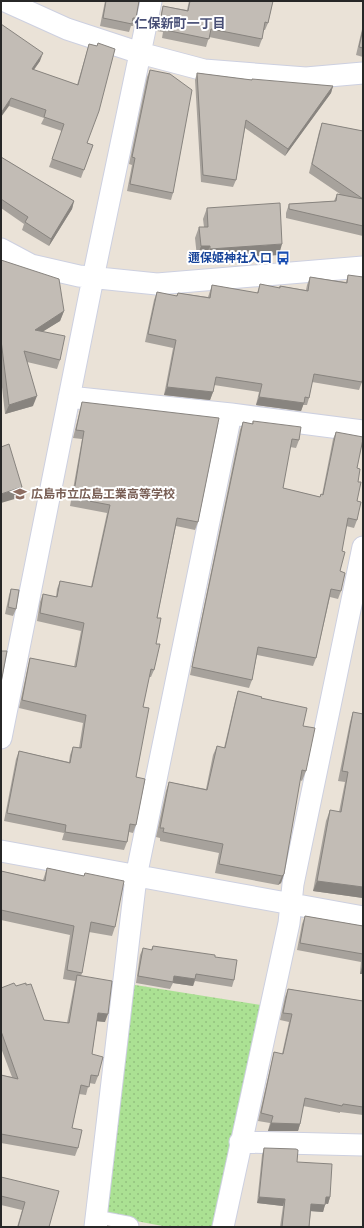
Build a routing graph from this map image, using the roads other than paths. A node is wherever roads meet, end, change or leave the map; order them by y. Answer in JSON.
{"nodes":[{"id":1,"x":5,"y":1,"type":"edge"},
{"id":2,"x":150,"y":1,"type":"edge"},
{"id":3,"x":140,"y":53,"type":"junction"},
{"id":4,"x":363,"y":73,"type":"edge"},
{"id":5,"x":1,"y":248,"type":"edge"},
{"id":6,"x":363,"y":267,"type":"edge"},
{"id":7,"x":93,"y":278,"type":"junction"},
{"id":8,"x":69,"y":397,"type":"junction"},
{"id":9,"x":231,"y":414,"type":"junction"},
{"id":10,"x":363,"y":431,"type":"edge"},
{"id":11,"x":363,"y":547,"type":"edge"},
{"id":12,"x":1,"y":738,"type":"edge"},
{"id":13,"x":1,"y":851,"type":"edge"},
{"id":14,"x":136,"y":877,"type":"junction"},
{"id":15,"x":291,"y":904,"type":"junction"},
{"id":16,"x":363,"y":917,"type":"edge"},
{"id":17,"x":240,"y":1142,"type":"junction"},
{"id":18,"x":363,"y":1145,"type":"edge"},
{"id":19,"x":95,"y":1224,"type":"edge"},
{"id":20,"x":128,"y":1227,"type":"edge"},
{"id":21,"x":223,"y":1227,"type":"edge"}],
"edges":[{"from":1,"to":3,"type":"street"},
{"from":2,"to":3,"type":"street"},
{"from":3,"to":4,"type":"street"},
{"from":3,"to":7,"type":"street"},
{"from":5,"to":7,"type":"street"},
{"from":6,"to":7,"type":"street"},
{"from":7,"to":8,"type":"street"},
{"from":8,"to":9,"type":"street"},
{"from":8,"to":12,"type":"street"},
{"from":9,"to":10,"type":"street"},
{"from":9,"to":14,"type":"street"},
{"from":11,"to":15,"type":"street"},
{"from":13,"to":14,"type":"street"},
{"from":14,"to":15,"type":"street"},
{"from":14,"to":19,"type":"street"},
{"from":15,"to":16,"type":"street"},
{"from":15,"to":17,"type":"street"},
{"from":17,"to":18,"type":"street"},
{"from":17,"to":21,"type":"street"},
{"from":19,"to":20,"type":"street"}]}
